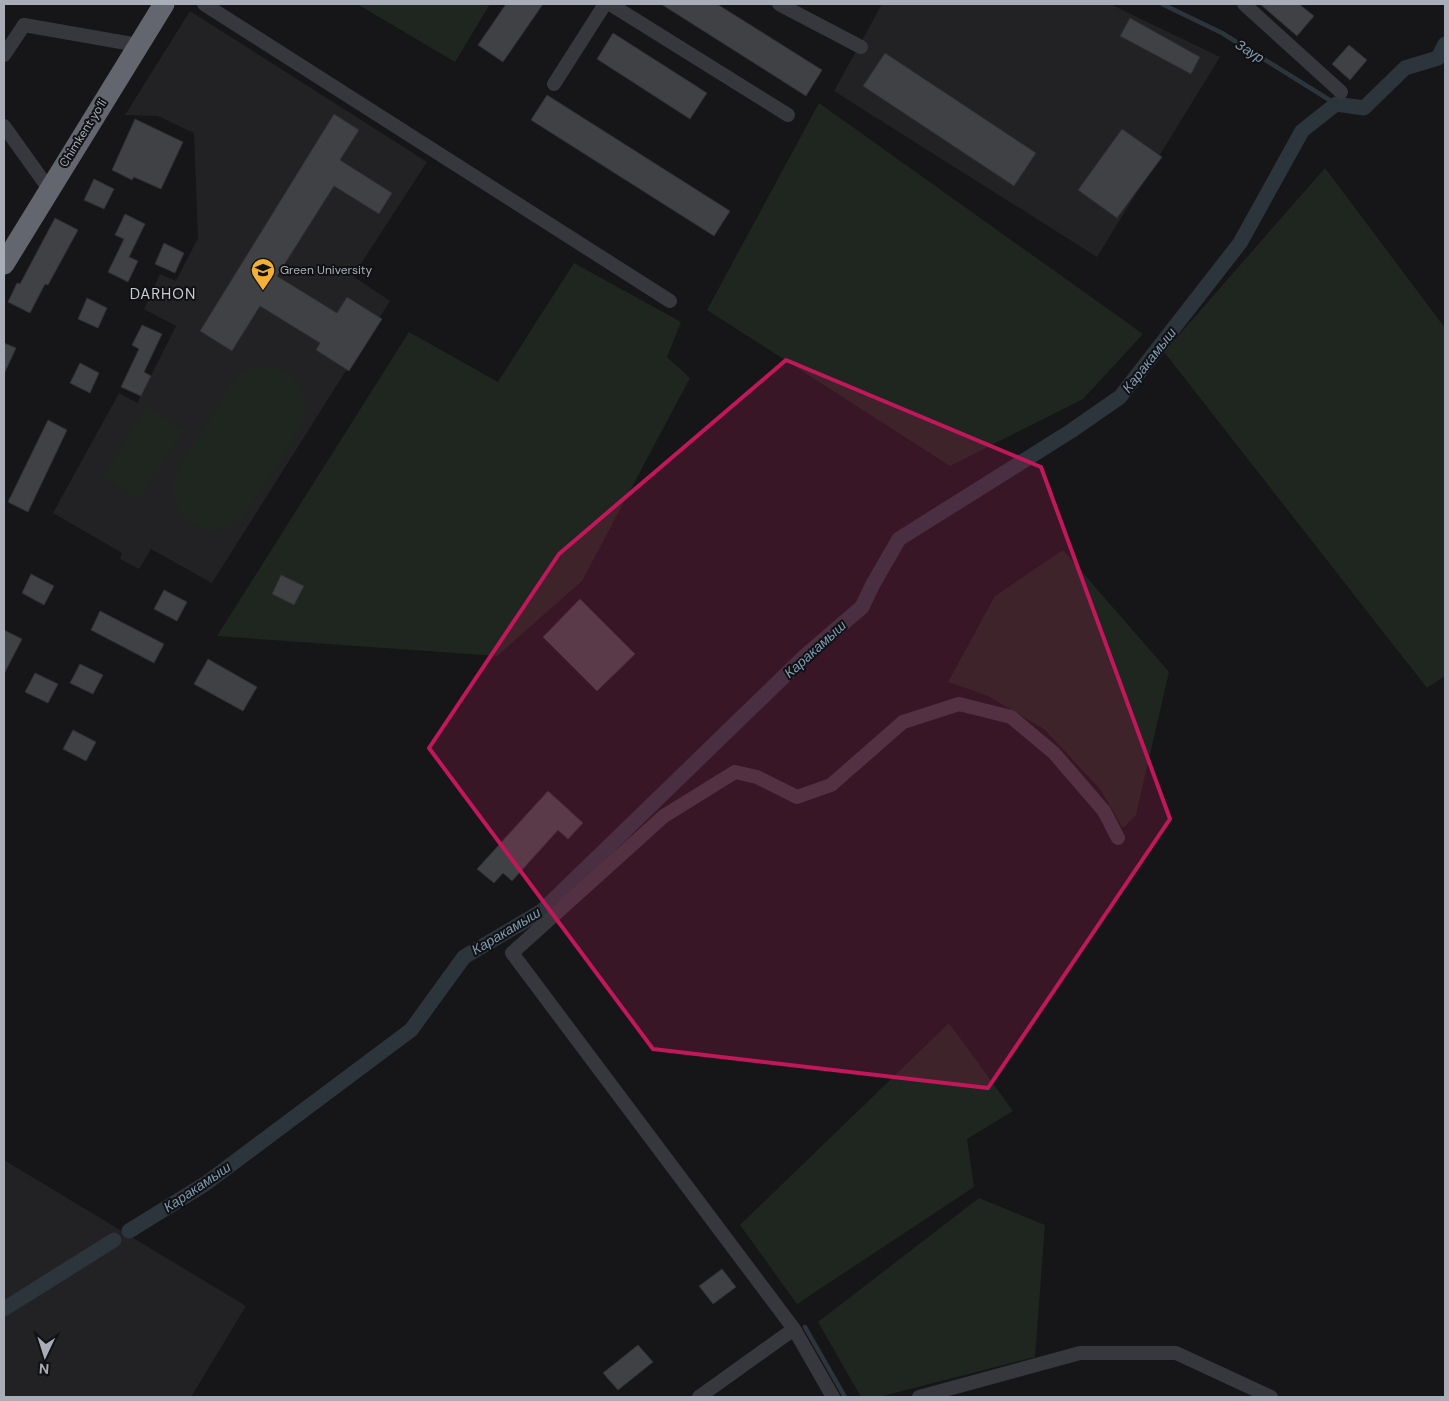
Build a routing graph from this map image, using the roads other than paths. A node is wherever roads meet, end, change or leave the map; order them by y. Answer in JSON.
{"nodes":[{"id":1,"x":164,"y":4,"type":"edge"},
{"id":2,"x":204,"y":4,"type":"edge"},
{"id":3,"x":605,"y":4,"type":"edge"},
{"id":4,"x":610,"y":4,"type":"edge"},
{"id":5,"x":779,"y":4,"type":"edge"},
{"id":6,"x":1244,"y":4,"type":"edge"},
{"id":7,"x":138,"y":45,"type":"junction"},
{"id":8,"x":861,"y":47,"type":"dead end"},
{"id":9,"x":4,"y":55,"type":"edge"},
{"id":10,"x":554,"y":84,"type":"dead end"},
{"id":11,"x":1340,"y":92,"type":"dead end"},
{"id":12,"x":788,"y":114,"type":"dead end"},
{"id":13,"x":4,"y":126,"type":"edge"},
{"id":14,"x":49,"y":189,"type":"junction"},
{"id":15,"x":4,"y":264,"type":"edge"},
{"id":16,"x":670,"y":301,"type":"dead end"},
{"id":17,"x":1118,"y":838,"type":"dead end"},
{"id":18,"x":794,"y":1329,"type":"junction"},
{"id":19,"x":702,"y":1396,"type":"edge"},
{"id":20,"x":833,"y":1397,"type":"edge"},
{"id":21,"x":919,"y":1397,"type":"edge"},
{"id":22,"x":1271,"y":1397,"type":"edge"}],
"edges":[{"from":1,"to":7,"type":"highway","name":"Chimkent yo‘li"},
{"from":2,"to":16,"type":"street"},
{"from":3,"to":10,"type":"street"},
{"from":4,"to":12,"type":"street"},
{"from":5,"to":8,"type":"street"},
{"from":6,"to":11,"type":"street"},
{"from":7,"to":9,"type":"street"},
{"from":7,"to":14,"type":"highway","name":"Chimkent yo‘li"},
{"from":13,"to":14,"type":"street"},
{"from":14,"to":15,"type":"highway","name":"Chimkent yo‘li"},
{"from":17,"to":18,"type":"street"},
{"from":18,"to":19,"type":"street"},
{"from":18,"to":20,"type":"street"},
{"from":21,"to":22,"type":"street"}]}
